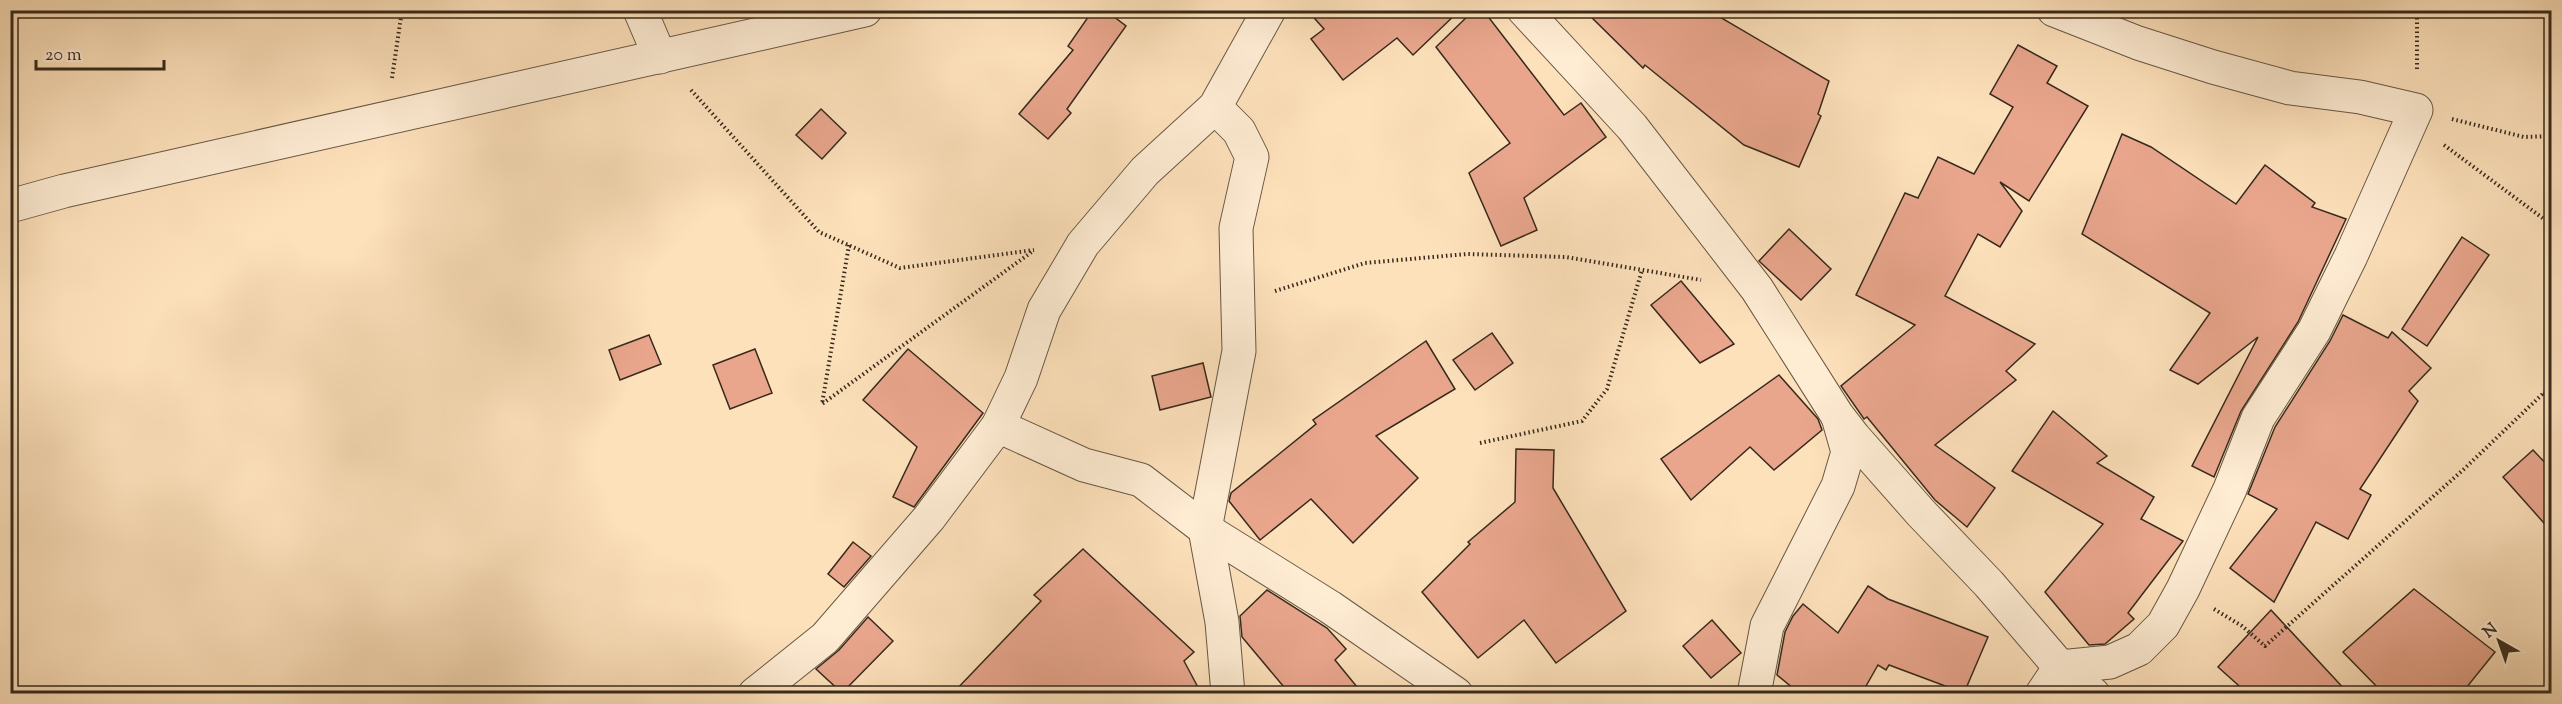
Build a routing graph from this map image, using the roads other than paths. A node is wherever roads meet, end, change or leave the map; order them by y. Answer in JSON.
{"nodes":[{"id":1,"x":640,"y":10,"type":"edge"},
{"id":2,"x":865,"y":10,"type":"edge"},
{"id":3,"x":1269,"y":10,"type":"edge"},
{"id":4,"x":1524,"y":10,"type":"edge"},
{"id":5,"x":2054,"y":10,"type":"edge"},
{"id":6,"x":660,"y":57,"type":"junction"},
{"id":7,"x":1215,"y":107,"type":"junction"},
{"id":8,"x":10,"y":206,"type":"edge"},
{"id":9,"x":1837,"y":415,"type":"junction"},
{"id":10,"x":998,"y":426,"type":"junction"},
{"id":11,"x":1205,"y":530,"type":"junction"},
{"id":12,"x":2060,"y":667,"type":"junction"},
{"id":13,"x":755,"y":693,"type":"edge"},
{"id":14,"x":1228,"y":693,"type":"edge"},
{"id":15,"x":1456,"y":693,"type":"edge"},
{"id":16,"x":1754,"y":693,"type":"edge"},
{"id":17,"x":2042,"y":693,"type":"edge"},
{"id":18,"x":2093,"y":693,"type":"edge"}],
"edges":[{"from":1,"to":6,"type":"street"},
{"from":2,"to":6,"type":"street"},
{"from":3,"to":7,"type":"street"},
{"from":4,"to":9,"type":"street"},
{"from":5,"to":12,"type":"street"},
{"from":6,"to":8,"type":"street"},
{"from":7,"to":10,"type":"street"},
{"from":7,"to":11,"type":"street"},
{"from":9,"to":12,"type":"street"},
{"from":9,"to":16,"type":"street"},
{"from":10,"to":11,"type":"street"},
{"from":10,"to":13,"type":"street"},
{"from":11,"to":14,"type":"street"},
{"from":11,"to":15,"type":"street"},
{"from":12,"to":17,"type":"street"},
{"from":12,"to":18,"type":"street"}]}
